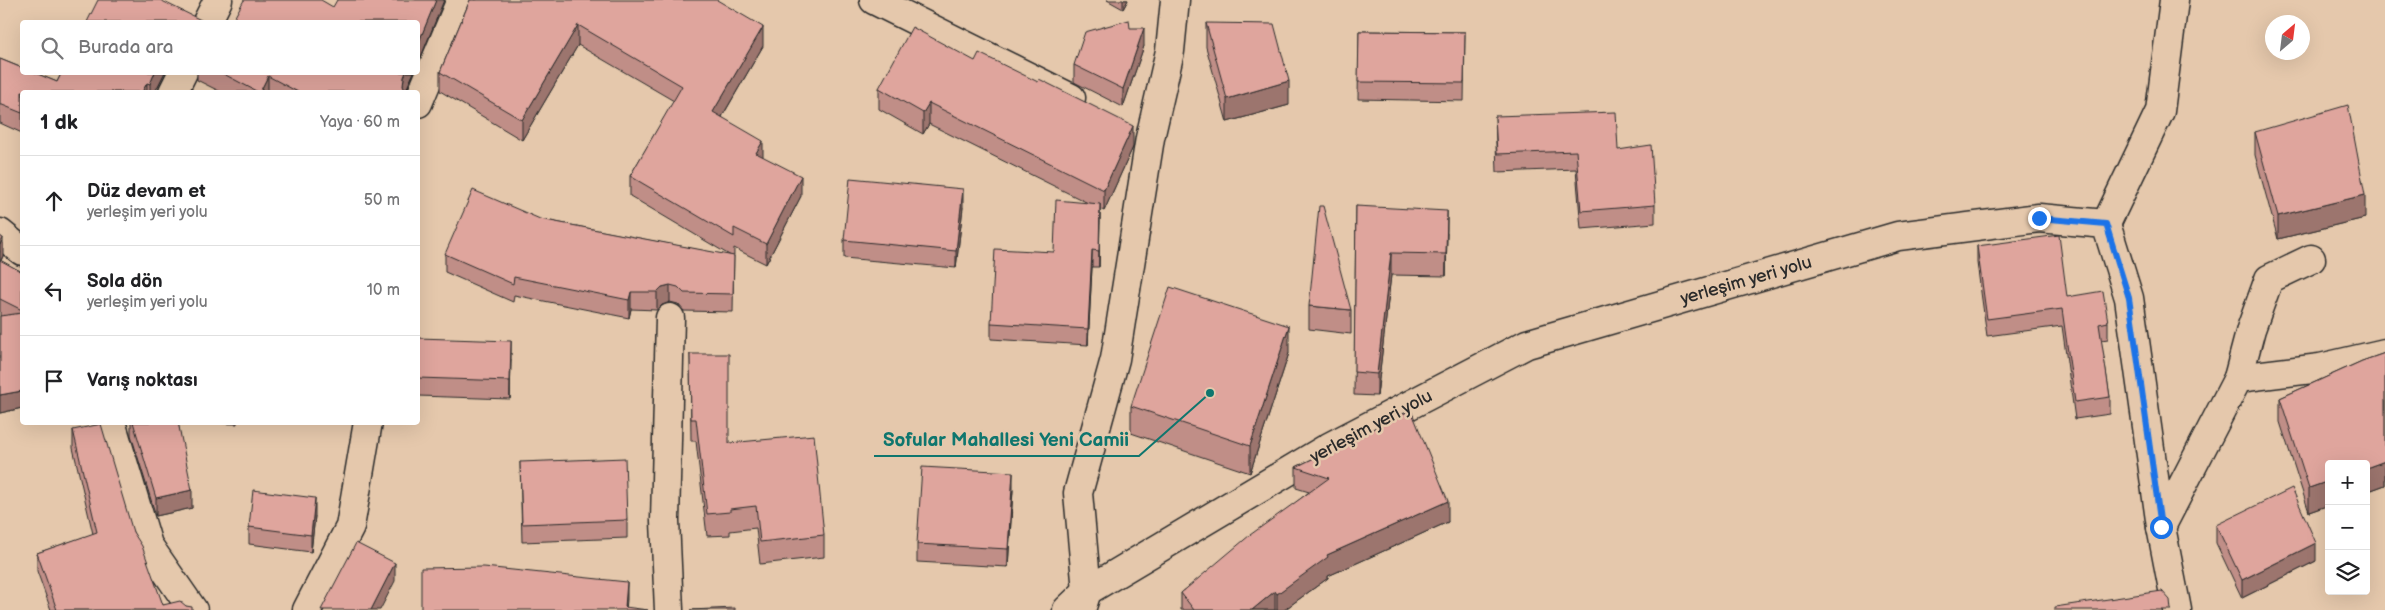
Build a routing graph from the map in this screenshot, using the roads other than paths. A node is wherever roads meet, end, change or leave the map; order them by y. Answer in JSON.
{"nodes":[{"id":1,"x":218,"y":0,"type":"edge"},
{"id":2,"x":461,"y":0,"type":"edge"},
{"id":3,"x":874,"y":0,"type":"edge"},
{"id":4,"x":1176,"y":0,"type":"edge"},
{"id":5,"x":2174,"y":0,"type":"edge"},
{"id":6,"x":208,"y":20,"type":"edge"},
{"id":7,"x":182,"y":75,"type":"edge"},
{"id":8,"x":174,"y":90,"type":"edge"},
{"id":9,"x":420,"y":98,"type":"edge"},
{"id":10,"x":1090,"y":108,"type":"edge"},
{"id":11,"x":1125,"y":125,"type":"edge"},
{"id":12,"x":1150,"y":138,"type":"junction"},
{"id":13,"x":2106,"y":224,"type":"junction"},
{"id":14,"x":0,"y":233,"type":"edge"},
{"id":15,"x":20,"y":249,"type":"edge"},
{"id":16,"x":2311,"y":260,"type":"dead end"},
{"id":17,"x":670,"y":318,"type":"dead end"},
{"id":18,"x":2385,"y":353,"type":"edge"},
{"id":19,"x":2238,"y":378,"type":"junction"},
{"id":20,"x":112,"y":425,"type":"edge"},
{"id":21,"x":367,"y":425,"type":"edge"},
{"id":22,"x":2161,"y":527,"type":"junction"},
{"id":23,"x":1084,"y":601,"type":"edge"},
{"id":24,"x":193,"y":610,"type":"edge"},
{"id":25,"x":307,"y":610,"type":"edge"},
{"id":26,"x":669,"y":610,"type":"edge"},
{"id":27,"x":1067,"y":610,"type":"edge"},
{"id":28,"x":2177,"y":610,"type":"edge"}],
"edges":[{"from":1,"to":6,"type":"street"},
{"from":2,"to":9,"type":"street"},
{"from":3,"to":10,"type":"street"},
{"from":4,"to":12,"type":"street"},
{"from":5,"to":13,"type":"street"},
{"from":7,"to":8,"type":"street"},
{"from":11,"to":12,"type":"street"},
{"from":12,"to":23,"type":"street"},
{"from":13,"to":22,"type":"street"},
{"from":13,"to":23,"type":"street","name":"yerleşim yeri yolu"},
{"from":14,"to":15,"type":"street"},
{"from":16,"to":19,"type":"street"},
{"from":17,"to":26,"type":"street"},
{"from":18,"to":19,"type":"street"},
{"from":19,"to":22,"type":"street"},
{"from":20,"to":24,"type":"street"},
{"from":21,"to":25,"type":"street"},
{"from":22,"to":28,"type":"street"},
{"from":23,"to":27,"type":"street","name":"yerleşim yeri yolu"}]}
